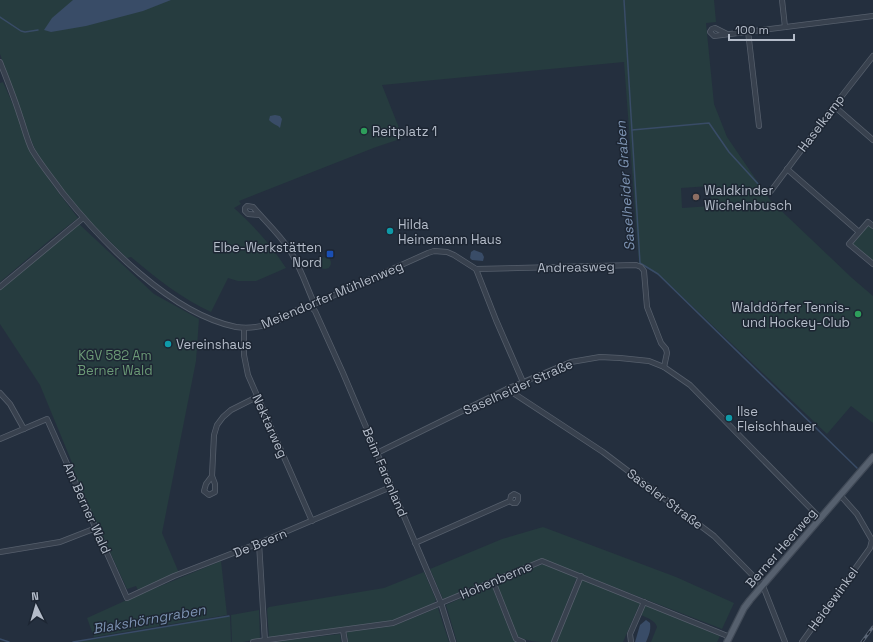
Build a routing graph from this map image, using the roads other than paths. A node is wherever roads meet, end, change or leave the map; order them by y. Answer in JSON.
{"nodes":[{"id":1,"x":782,"y":0,"type":"edge"},
{"id":2,"x":873,"y":16,"type":"edge"},
{"id":3,"x":785,"y":27,"type":"junction"},
{"id":4,"x":748,"y":31,"type":"junction"},
{"id":5,"x":727,"y":34,"type":"dead end"},
{"id":6,"x":873,"y":56,"type":"edge"},
{"id":7,"x":0,"y":62,"type":"edge"},
{"id":8,"x":834,"y":106,"type":"junction"},
{"id":9,"x":759,"y":126,"type":"dead end"},
{"id":10,"x":873,"y":140,"type":"edge"},
{"id":11,"x":787,"y":169,"type":"junction"},
{"id":12,"x":771,"y":191,"type":"dead end"},
{"id":13,"x":260,"y":214,"type":"dead end"},
{"id":14,"x":83,"y":218,"type":"junction"},
{"id":15,"x":873,"y":226,"type":"edge"},
{"id":16,"x":859,"y":232,"type":"junction"},
{"id":17,"x":873,"y":264,"type":"edge"},
{"id":18,"x":476,"y":269,"type":"junction"},
{"id":19,"x":0,"y":287,"type":"edge"},
{"id":20,"x":312,"y":305,"type":"junction"},
{"id":21,"x":244,"y":328,"type":"junction"},
{"id":22,"x":664,"y":367,"type":"junction"},
{"id":23,"x":523,"y":382,"type":"junction"},
{"id":24,"x":507,"y":389,"type":"junction"},
{"id":25,"x":0,"y":393,"type":"edge"},
{"id":26,"x":257,"y":397,"type":"junction"},
{"id":27,"x":24,"y":430,"type":"junction"},
{"id":28,"x":0,"y":439,"type":"edge"},
{"id":29,"x":377,"y":453,"type":"junction"},
{"id":30,"x":873,"y":457,"type":"edge"},
{"id":31,"x":212,"y":476,"type":"dead end"},
{"id":32,"x":391,"y":487,"type":"junction"},
{"id":33,"x":841,"y":496,"type":"junction"},
{"id":34,"x":510,"y":501,"type":"dead end"},
{"id":35,"x":821,"y":519,"type":"junction"},
{"id":36,"x":312,"y":521,"type":"junction"},
{"id":37,"x":96,"y":528,"type":"junction"},
{"id":38,"x":872,"y":540,"type":"edge"},
{"id":39,"x":259,"y":543,"type":"junction"},
{"id":40,"x":415,"y":543,"type":"junction"},
{"id":41,"x":0,"y":552,"type":"edge"},
{"id":42,"x":581,"y":576,"type":"junction"},
{"id":43,"x":493,"y":582,"type":"junction"},
{"id":44,"x":763,"y":586,"type":"junction"},
{"id":45,"x":127,"y":598,"type":"joint"},
{"id":46,"x":644,"y":602,"type":"junction"},
{"id":47,"x":441,"y":603,"type":"junction"},
{"id":48,"x":343,"y":630,"type":"junction"},
{"id":49,"x":729,"y":639,"type":"edge"},
{"id":50,"x":265,"y":641,"type":"edge"},
{"id":51,"x":254,"y":642,"type":"edge"},
{"id":52,"x":345,"y":642,"type":"edge"},
{"id":53,"x":453,"y":642,"type":"edge"},
{"id":54,"x":523,"y":642,"type":"edge"},
{"id":55,"x":554,"y":642,"type":"edge"},
{"id":56,"x":631,"y":642,"type":"edge"},
{"id":57,"x":785,"y":642,"type":"edge"},
{"id":58,"x":802,"y":642,"type":"edge"}],
"edges":[{"from":1,"to":3,"type":"street"},
{"from":2,"to":3,"type":"street"},
{"from":3,"to":4,"type":"street"},
{"from":4,"to":5,"type":"street"},
{"from":4,"to":9,"type":"street"},
{"from":6,"to":8,"type":"street","name":"Haselkamp"},
{"from":7,"to":14,"type":"street","name":"Meiendorfer Mühlenweg"},
{"from":8,"to":10,"type":"street"},
{"from":8,"to":11,"type":"street","name":"Haselkamp"},
{"from":11,"to":12,"type":"street","name":"Haselkamp"},
{"from":11,"to":16,"type":"street"},
{"from":13,"to":20,"type":"street","name":"Beim Farenland"},
{"from":14,"to":19,"type":"street"},
{"from":14,"to":21,"type":"street","name":"Meiendorfer Mühlenweg"},
{"from":15,"to":16,"type":"street"},
{"from":16,"to":17,"type":"street"},
{"from":18,"to":20,"type":"street","name":"Meiendorfer Mühlenweg"},
{"from":18,"to":22,"type":"street","name":"Andreasweg"},
{"from":18,"to":23,"type":"street"},
{"from":20,"to":21,"type":"street","name":"Meiendorfer Mühlenweg"},
{"from":20,"to":29,"type":"street","name":"Beim Farenland"},
{"from":21,"to":26,"type":"street","name":"Nektarweg"},
{"from":22,"to":23,"type":"street","name":"Saselheider Straße"},
{"from":22,"to":35,"type":"street","name":"Saselheider Straße"},
{"from":23,"to":24,"type":"street","name":"Saselheider Straße"},
{"from":24,"to":29,"type":"street","name":"Saselheider Straße"},
{"from":24,"to":44,"type":"street","name":"Saseler Straße"},
{"from":25,"to":27,"type":"street"},
{"from":26,"to":31,"type":"street"},
{"from":26,"to":36,"type":"street","name":"Nektarweg"},
{"from":27,"to":28,"type":"street"},
{"from":27,"to":37,"type":"street","name":"Am Berner Wald"},
{"from":29,"to":32,"type":"street","name":"Beim Farenland"},
{"from":30,"to":33,"type":"main road","name":"Berner Heerweg"},
{"from":32,"to":36,"type":"street","name":"De Beern"},
{"from":32,"to":40,"type":"street","name":"Beim Farenland"},
{"from":33,"to":35,"type":"main road","name":"Berner Heerweg"},
{"from":33,"to":38,"type":"street","name":"Heidewinkel"},
{"from":34,"to":40,"type":"street"},
{"from":35,"to":44,"type":"main road","name":"Berner Heerweg"},
{"from":36,"to":39,"type":"street","name":"De Beern"},
{"from":37,"to":41,"type":"street"},
{"from":37,"to":45,"type":"street","name":"Am Berner Wald"},
{"from":38,"to":58,"type":"street","name":"Heidewinkel"},
{"from":39,"to":45,"type":"street","name":"De Beern"},
{"from":39,"to":50,"type":"street"},
{"from":40,"to":47,"type":"street","name":"Beim Farenland"},
{"from":42,"to":43,"type":"street","name":"Hohenberne"},
{"from":42,"to":46,"type":"street","name":"Hohenberne"},
{"from":42,"to":55,"type":"street"},
{"from":43,"to":47,"type":"street","name":"Hohenberne"},
{"from":43,"to":54,"type":"street"},
{"from":44,"to":49,"type":"main road","name":"Berner Heerweg"},
{"from":44,"to":57,"type":"street","name":"Saseler Straße"},
{"from":46,"to":49,"type":"street","name":"Hohenberne"},
{"from":46,"to":56,"type":"street"},
{"from":47,"to":48,"type":"street","name":"Hohenberne"},
{"from":47,"to":53,"type":"street","name":"Beim Farenland"},
{"from":48,"to":50,"type":"street","name":"Hohenberne"},
{"from":48,"to":52,"type":"street"},
{"from":50,"to":51,"type":"street","name":"Hohenberne"}]}
